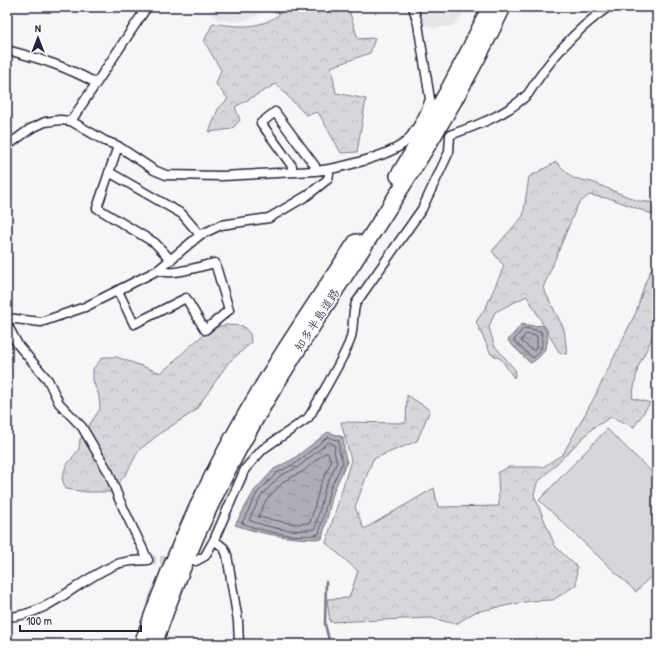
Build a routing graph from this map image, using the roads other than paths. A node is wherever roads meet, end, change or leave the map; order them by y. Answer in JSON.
{"nodes":[{"id":1,"x":147,"y":7,"type":"edge"},
{"id":2,"x":413,"y":7,"type":"edge"},
{"id":3,"x":490,"y":7,"type":"edge"},
{"id":4,"x":502,"y":7,"type":"edge"},
{"id":5,"x":608,"y":7,"type":"edge"},
{"id":6,"x":7,"y":50,"type":"edge"},
{"id":7,"x":96,"y":83,"type":"junction"},
{"id":8,"x":71,"y":121,"type":"junction"},
{"id":9,"x":7,"y":146,"type":"edge"},
{"id":10,"x":118,"y":146,"type":"junction"},
{"id":11,"x":330,"y":169,"type":"junction"},
{"id":12,"x":315,"y":171,"type":"junction"},
{"id":13,"x":109,"y":172,"type":"junction"},
{"id":14,"x":292,"y":172,"type":"junction"},
{"id":15,"x":200,"y":236,"type":"junction"},
{"id":16,"x":171,"y":260,"type":"junction"},
{"id":17,"x":158,"y":270,"type":"junction"},
{"id":18,"x":118,"y":291,"type":"junction"},
{"id":19,"x":7,"y":318,"type":"edge"},
{"id":20,"x":7,"y":324,"type":"edge"},
{"id":21,"x":214,"y":540,"type":"junction"},
{"id":22,"x":196,"y":560,"type":"dead end"},
{"id":23,"x":7,"y":617,"type":"edge"},
{"id":24,"x":142,"y":644,"type":"edge"},
{"id":25,"x":154,"y":644,"type":"edge"},
{"id":26,"x":238,"y":644,"type":"edge"}],
"edges":[{"from":1,"to":7,"type":"street"},
{"from":2,"to":11,"type":"street"},
{"from":3,"to":24,"type":"highway","name":"知多半島道路"},
{"from":4,"to":25,"type":"highway","name":"知多半島道路"},
{"from":5,"to":21,"type":"street"},
{"from":6,"to":7,"type":"street"},
{"from":7,"to":8,"type":"street"},
{"from":8,"to":9,"type":"street"},
{"from":8,"to":10,"type":"street"},
{"from":10,"to":13,"type":"street"},
{"from":10,"to":14,"type":"street"},
{"from":11,"to":12,"type":"street"},
{"from":11,"to":15,"type":"street"},
{"from":12,"to":14,"type":"street"},
{"from":12,"to":14,"type":"street"},
{"from":13,"to":15,"type":"street"},
{"from":13,"to":16,"type":"street"},
{"from":15,"to":16,"type":"street"},
{"from":16,"to":17,"type":"street"},
{"from":17,"to":18,"type":"street"},
{"from":17,"to":18,"type":"street"},
{"from":18,"to":19,"type":"street"},
{"from":20,"to":23,"type":"street"},
{"from":21,"to":22,"type":"street"},
{"from":21,"to":26,"type":"street"}]}
